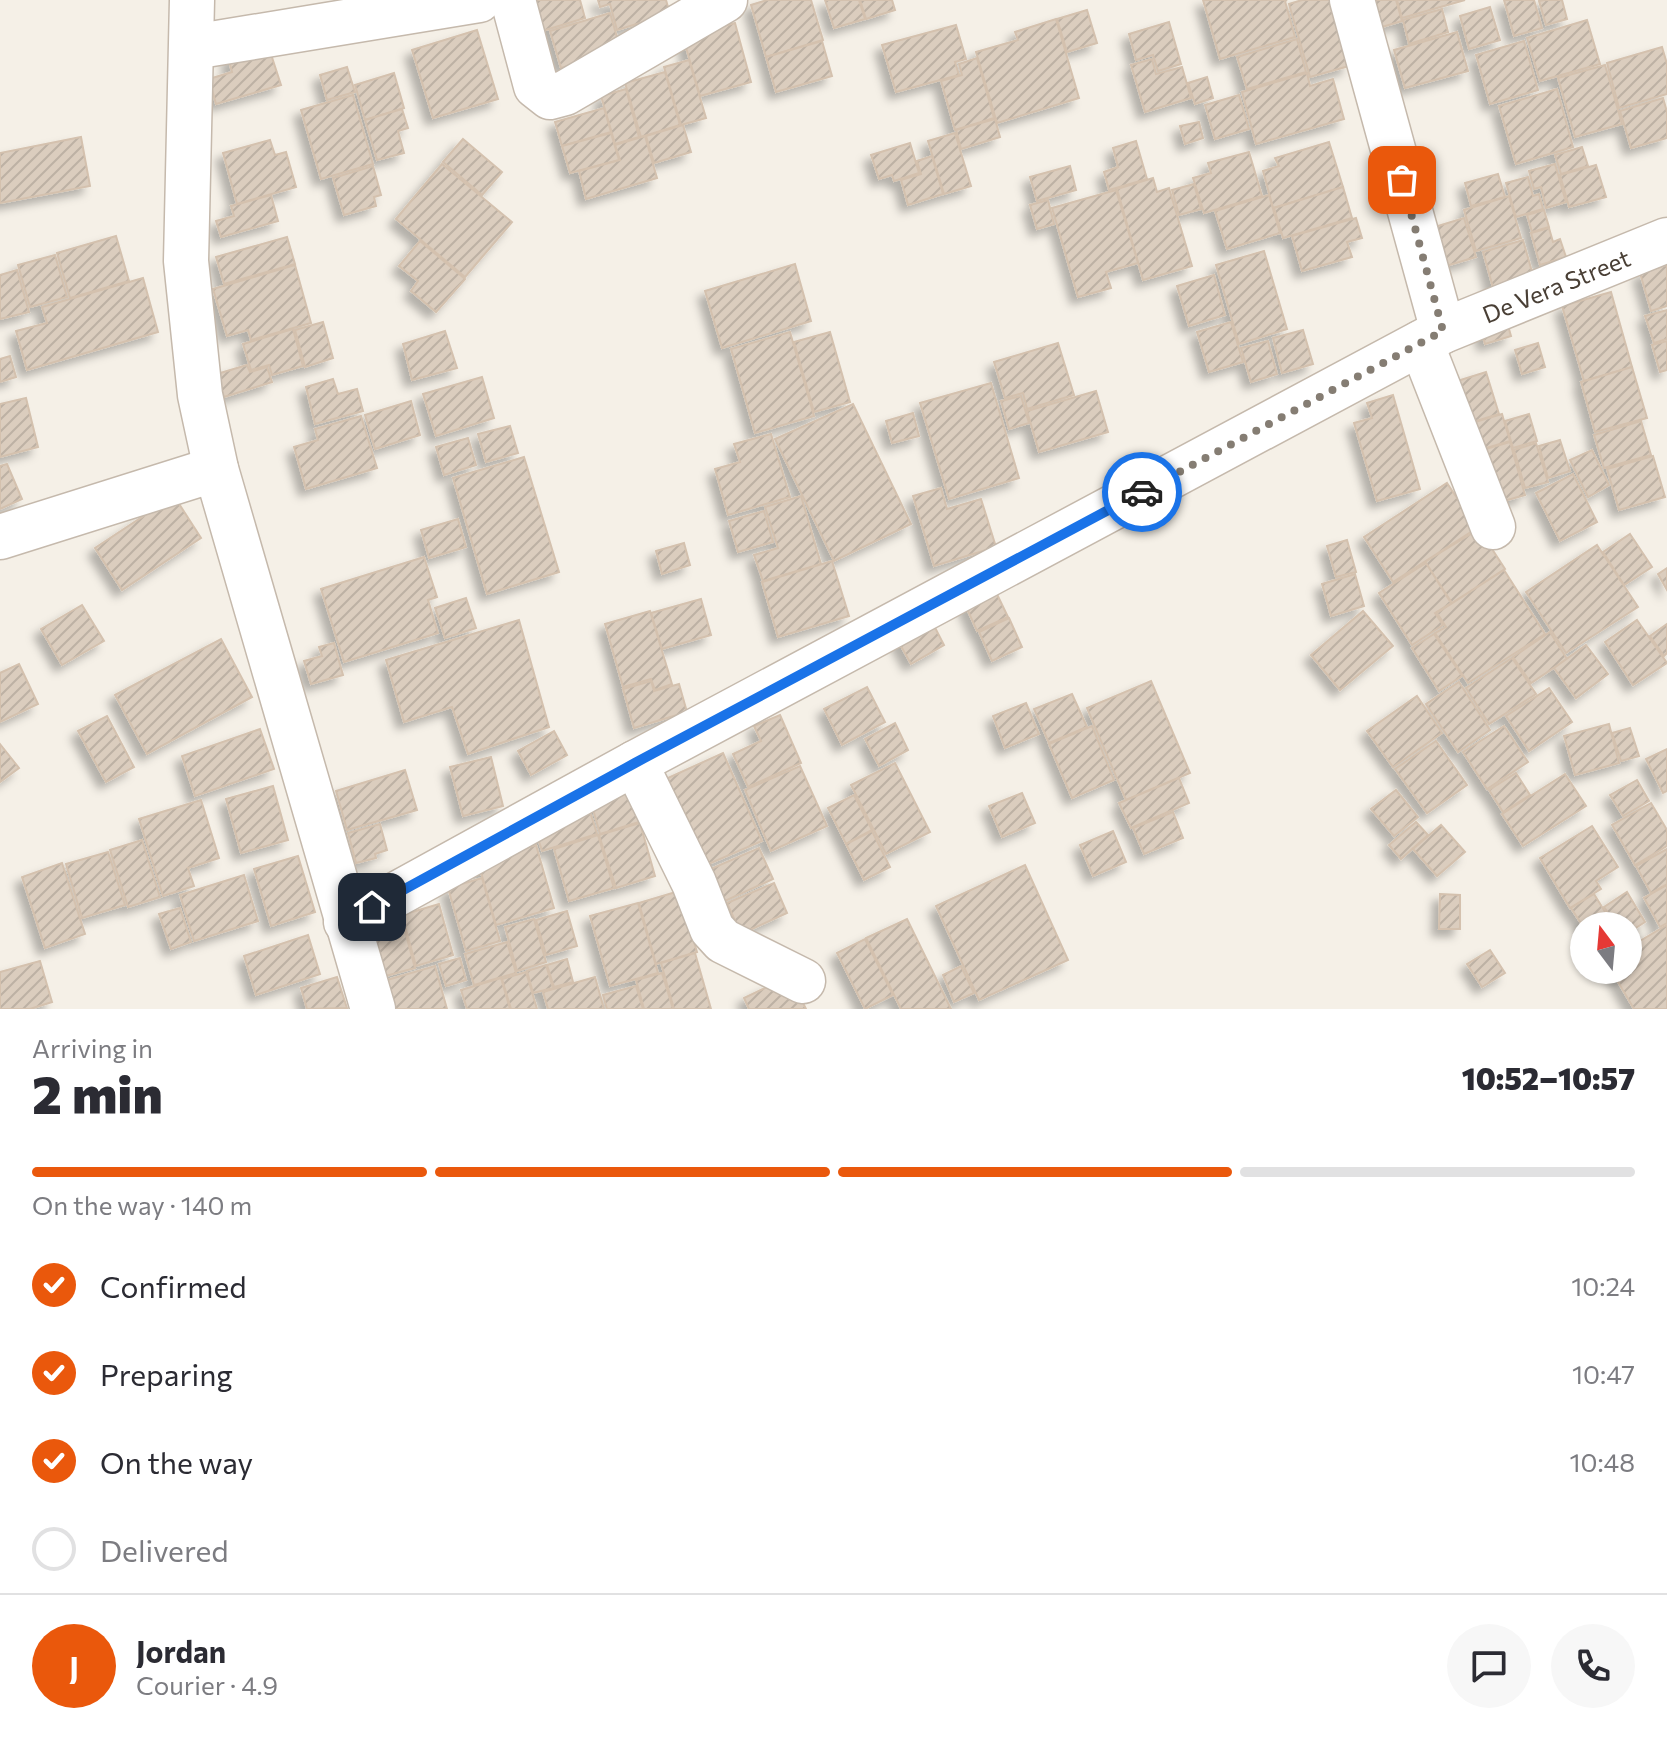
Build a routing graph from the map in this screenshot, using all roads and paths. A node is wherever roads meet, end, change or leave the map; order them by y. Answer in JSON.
{"nodes":[{"id":1,"x":192,"y":0,"type":"edge"},
{"id":2,"x":479,"y":0,"type":"edge"},
{"id":3,"x":513,"y":0,"type":"edge"},
{"id":4,"x":725,"y":0,"type":"edge"},
{"id":5,"x":1352,"y":0,"type":"edge"},
{"id":6,"x":193,"y":47,"type":"junction"},
{"id":7,"x":1667,"y":240,"type":"edge"},
{"id":8,"x":1432,"y":337,"type":"junction"},
{"id":9,"x":216,"y":469,"type":"junction"},
{"id":10,"x":1493,"y":527,"type":"dead end"},
{"id":11,"x":0,"y":537,"type":"edge"},
{"id":12,"x":635,"y":763,"type":"junction"},
{"id":13,"x":346,"y":922,"type":"junction"},
{"id":14,"x":803,"y":981,"type":"dead end"},
{"id":15,"x":373,"y":1009,"type":"edge"}],
"edges":[{"from":1,"to":6,"type":"street"},
{"from":2,"to":6,"type":"street"},
{"from":3,"to":4,"type":"street"},
{"from":5,"to":8,"type":"street"},
{"from":6,"to":9,"type":"street"},
{"from":7,"to":8,"type":"street","name":"De Vera Street"},
{"from":8,"to":10,"type":"street"},
{"from":8,"to":12,"type":"street","name":"De Vera Street"},
{"from":9,"to":11,"type":"street"},
{"from":9,"to":13,"type":"street"},
{"from":12,"to":13,"type":"street","name":"De Vera Street"},
{"from":12,"to":14,"type":"street"},
{"from":13,"to":15,"type":"street"}]}
